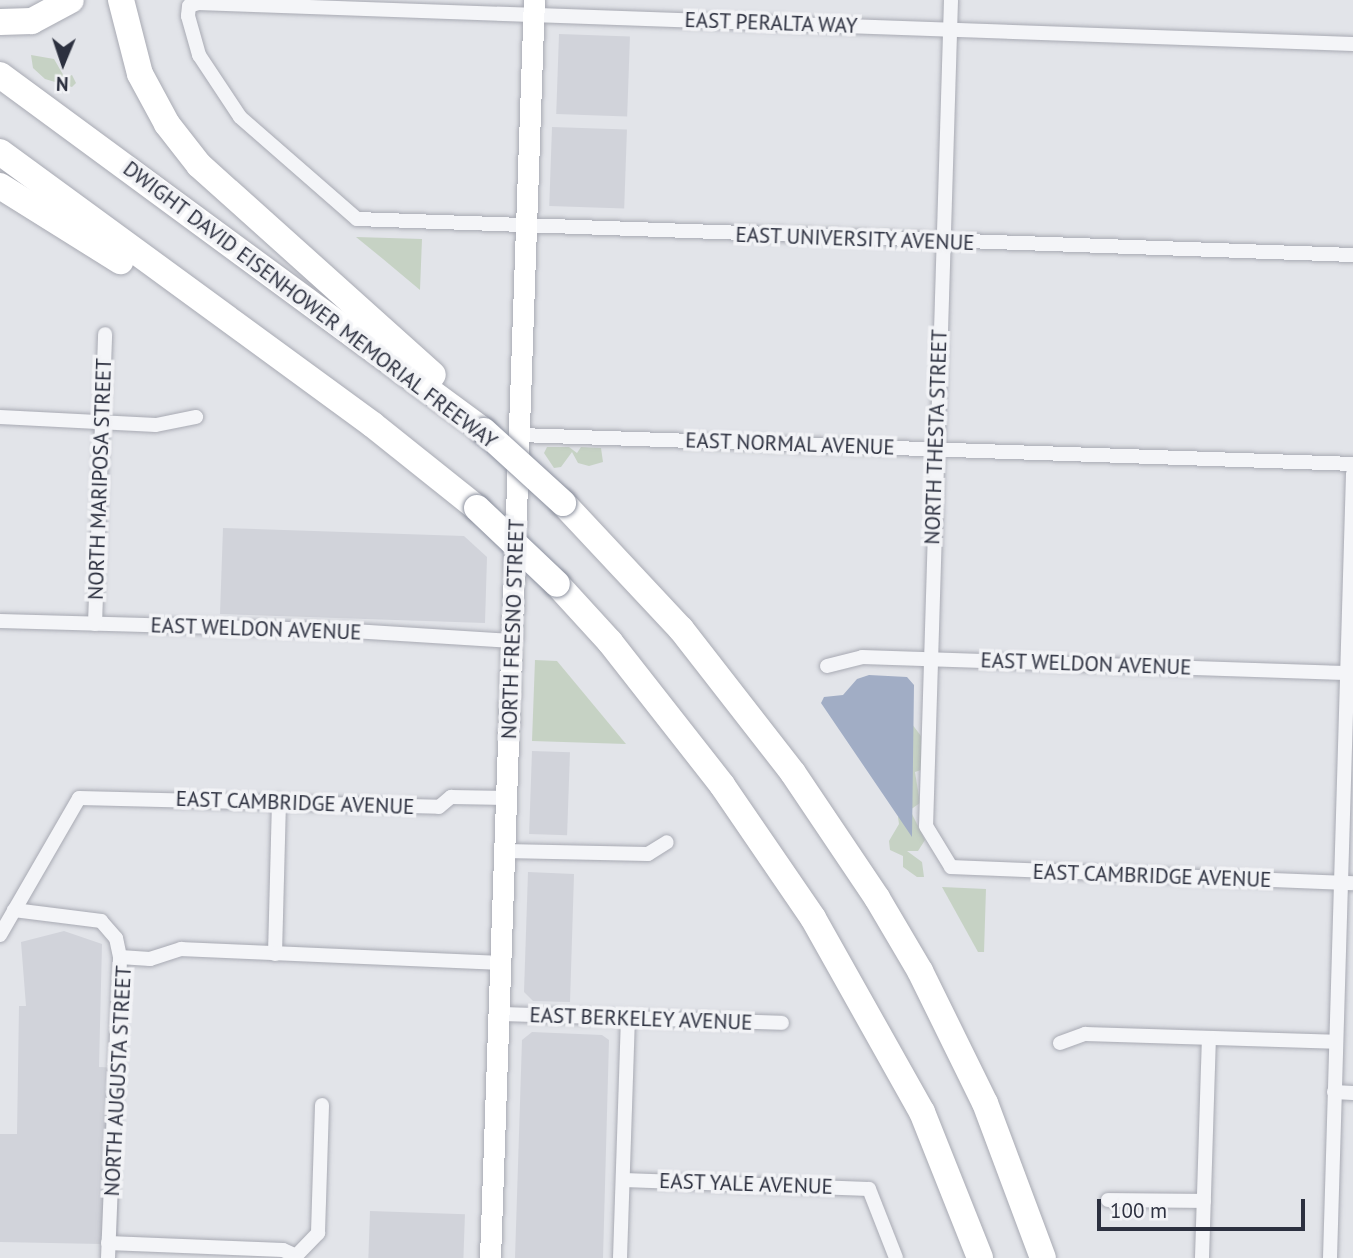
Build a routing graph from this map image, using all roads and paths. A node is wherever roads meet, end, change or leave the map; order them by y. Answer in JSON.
{"nodes":[{"id":1,"x":71,"y":0,"type":"edge"},
{"id":2,"x":121,"y":0,"type":"edge"},
{"id":3,"x":951,"y":0,"type":"edge"},
{"id":4,"x":533,"y":7,"type":"edge"},
{"id":5,"x":0,"y":22,"type":"edge"},
{"id":6,"x":950,"y":30,"type":"junction"},
{"id":7,"x":1353,"y":44,"type":"edge"},
{"id":8,"x":0,"y":75,"type":"edge"},
{"id":9,"x":0,"y":152,"type":"edge"},
{"id":10,"x":0,"y":186,"type":"edge"},
{"id":11,"x":357,"y":219,"type":"joint"},
{"id":12,"x":527,"y":226,"type":"junction"},
{"id":13,"x":943,"y":242,"type":"junction"},
{"id":14,"x":1353,"y":255,"type":"edge"},
{"id":15,"x":105,"y":334,"type":"dead end"},
{"id":16,"x":196,"y":416,"type":"dead end"},
{"id":17,"x":0,"y":417,"type":"edge"},
{"id":18,"x":102,"y":421,"type":"junction"},
{"id":19,"x":373,"y":425,"type":"junction"},
{"id":20,"x":484,"y":431,"type":"junction"},
{"id":21,"x":520,"y":435,"type":"junction"},
{"id":22,"x":936,"y":450,"type":"junction"},
{"id":23,"x":1353,"y":464,"type":"edge"},
{"id":24,"x":1353,"y":473,"type":"edge"},
{"id":25,"x":0,"y":621,"type":"edge"},
{"id":26,"x":95,"y":624,"type":"junction"},
{"id":27,"x":512,"y":641,"type":"junction"},
{"id":28,"x":929,"y":659,"type":"junction"},
{"id":29,"x":827,"y":666,"type":"dead end"},
{"id":30,"x":1346,"y":673,"type":"junction"},
{"id":31,"x":507,"y":798,"type":"junction"},
{"id":32,"x":279,"y":801,"type":"junction"},
{"id":33,"x":667,"y":842,"type":"dead end"},
{"id":34,"x":505,"y":851,"type":"junction"},
{"id":35,"x":951,"y":867,"type":"joint"},
{"id":36,"x":1346,"y":883,"type":"edge"},
{"id":37,"x":14,"y":911,"type":"junction"},
{"id":38,"x":0,"y":935,"type":"edge"},
{"id":39,"x":275,"y":954,"type":"junction"},
{"id":40,"x":120,"y":957,"type":"junction"},
{"id":41,"x":501,"y":963,"type":"junction"},
{"id":42,"x":501,"y":1014,"type":"junction"},
{"id":43,"x":628,"y":1019,"type":"junction"},
{"id":44,"x":782,"y":1023,"type":"dead end"},
{"id":45,"x":1209,"y":1038,"type":"junction"},
{"id":46,"x":1335,"y":1042,"type":"junction"},
{"id":47,"x":1060,"y":1044,"type":"dead end"},
{"id":48,"x":1334,"y":1092,"type":"junction"},
{"id":49,"x":1353,"y":1093,"type":"edge"},
{"id":50,"x":322,"y":1105,"type":"dead end"},
{"id":51,"x":624,"y":1180,"type":"junction"},
{"id":52,"x":1108,"y":1200,"type":"dead end"},
{"id":53,"x":1204,"y":1201,"type":"junction"},
{"id":54,"x":108,"y":1242,"type":"junction"},
{"id":55,"x":294,"y":1256,"type":"edge"},
{"id":56,"x":108,"y":1258,"type":"edge"},
{"id":57,"x":491,"y":1258,"type":"edge"},
{"id":58,"x":620,"y":1258,"type":"edge"},
{"id":59,"x":896,"y":1258,"type":"edge"},
{"id":60,"x":980,"y":1258,"type":"edge"},
{"id":61,"x":1043,"y":1258,"type":"edge"},
{"id":62,"x":1202,"y":1258,"type":"edge"},
{"id":63,"x":1330,"y":1258,"type":"edge"}],
"edges":[{"from":1,"to":5,"type":"highway"},
{"from":2,"to":20,"type":"highway"},
{"from":3,"to":6,"type":"street","name":"NORTH THESTA STREET"},
{"from":4,"to":6,"type":"street","name":"EAST PERALTA WAY"},
{"from":4,"to":11,"type":"street","name":"EAST PERALTA WAY"},
{"from":4,"to":12,"type":"main road","name":"NORTH FRESNO STREET"},
{"from":6,"to":7,"type":"street","name":"EAST PERALTA WAY"},
{"from":6,"to":13,"type":"street","name":"NORTH THESTA STREET"},
{"from":8,"to":20,"type":"highway","name":"DWIGHT DAVID EISENHOWER MEMORIAL FREEWAY"},
{"from":9,"to":19,"type":"highway"},
{"from":10,"to":19,"type":"highway"},
{"from":11,"to":12,"type":"street","name":"EAST UNIVERSITY AVENUE"},
{"from":12,"to":13,"type":"street","name":"EAST UNIVERSITY AVENUE"},
{"from":12,"to":21,"type":"main road","name":"NORTH FRESNO STREET"},
{"from":13,"to":14,"type":"street","name":"EAST UNIVERSITY AVENUE"},
{"from":13,"to":22,"type":"street","name":"NORTH THESTA STREET"},
{"from":15,"to":18,"type":"street","name":"NORTH MARIPOSA STREET"},
{"from":16,"to":18,"type":"street"},
{"from":17,"to":18,"type":"street"},
{"from":18,"to":26,"type":"street","name":"NORTH MARIPOSA STREET"},
{"from":19,"to":60,"type":"highway","bridge":true},
{"from":20,"to":61,"type":"highway","name":"DWIGHT DAVID EISENHOWER MEMORIAL FREEWAY","bridge":true},
{"from":21,"to":22,"type":"street","name":"EAST NORMAL AVENUE"},
{"from":21,"to":27,"type":"main road","name":"NORTH FRESNO STREET"},
{"from":22,"to":23,"type":"street","name":"EAST NORMAL AVENUE"},
{"from":22,"to":28,"type":"street","name":"NORTH THESTA STREET"},
{"from":24,"to":30,"type":"street"},
{"from":25,"to":26,"type":"street","name":"EAST WELDON AVENUE"},
{"from":26,"to":27,"type":"street","name":"EAST WELDON AVENUE"},
{"from":27,"to":31,"type":"main road","name":"NORTH FRESNO STREET"},
{"from":28,"to":29,"type":"street","name":"EAST WELDON AVENUE"},
{"from":28,"to":30,"type":"street","name":"EAST WELDON AVENUE"},
{"from":28,"to":35,"type":"street","name":"NORTH THESTA STREET"},
{"from":30,"to":36,"type":"street"},
{"from":31,"to":32,"type":"street","name":"EAST CAMBRIDGE AVENUE"},
{"from":31,"to":34,"type":"main road","name":"NORTH FRESNO STREET"},
{"from":32,"to":37,"type":"street","name":"EAST CAMBRIDGE AVENUE"},
{"from":32,"to":39,"type":"street"},
{"from":33,"to":34,"type":"street"},
{"from":34,"to":41,"type":"main road","name":"NORTH FRESNO STREET"},
{"from":35,"to":36,"type":"street","name":"EAST CAMBRIDGE AVENUE"},
{"from":36,"to":46,"type":"street"},
{"from":37,"to":38,"type":"street"},
{"from":37,"to":40,"type":"street"},
{"from":39,"to":40,"type":"street","name":"NORTH AUGUSTA STREET"},
{"from":39,"to":41,"type":"street","name":"NORTH AUGUSTA STREET"},
{"from":40,"to":54,"type":"street","name":"NORTH AUGUSTA STREET"},
{"from":41,"to":42,"type":"main road","name":"NORTH FRESNO STREET"},
{"from":42,"to":43,"type":"street","name":"EAST BERKELEY AVENUE"},
{"from":42,"to":57,"type":"main road","name":"NORTH FRESNO STREET"},
{"from":43,"to":44,"type":"street","name":"EAST BERKELEY AVENUE"},
{"from":43,"to":51,"type":"street"},
{"from":45,"to":46,"type":"street"},
{"from":45,"to":47,"type":"street"},
{"from":45,"to":53,"type":"street"},
{"from":46,"to":48,"type":"street"},
{"from":48,"to":49,"type":"street"},
{"from":48,"to":63,"type":"street"},
{"from":50,"to":55,"type":"street"},
{"from":51,"to":58,"type":"street"},
{"from":51,"to":59,"type":"street","name":"EAST YALE AVENUE"},
{"from":52,"to":53,"type":"street"},
{"from":53,"to":62,"type":"street"},
{"from":54,"to":55,"type":"street"},
{"from":54,"to":56,"type":"street","name":"NORTH AUGUSTA STREET"}]}
